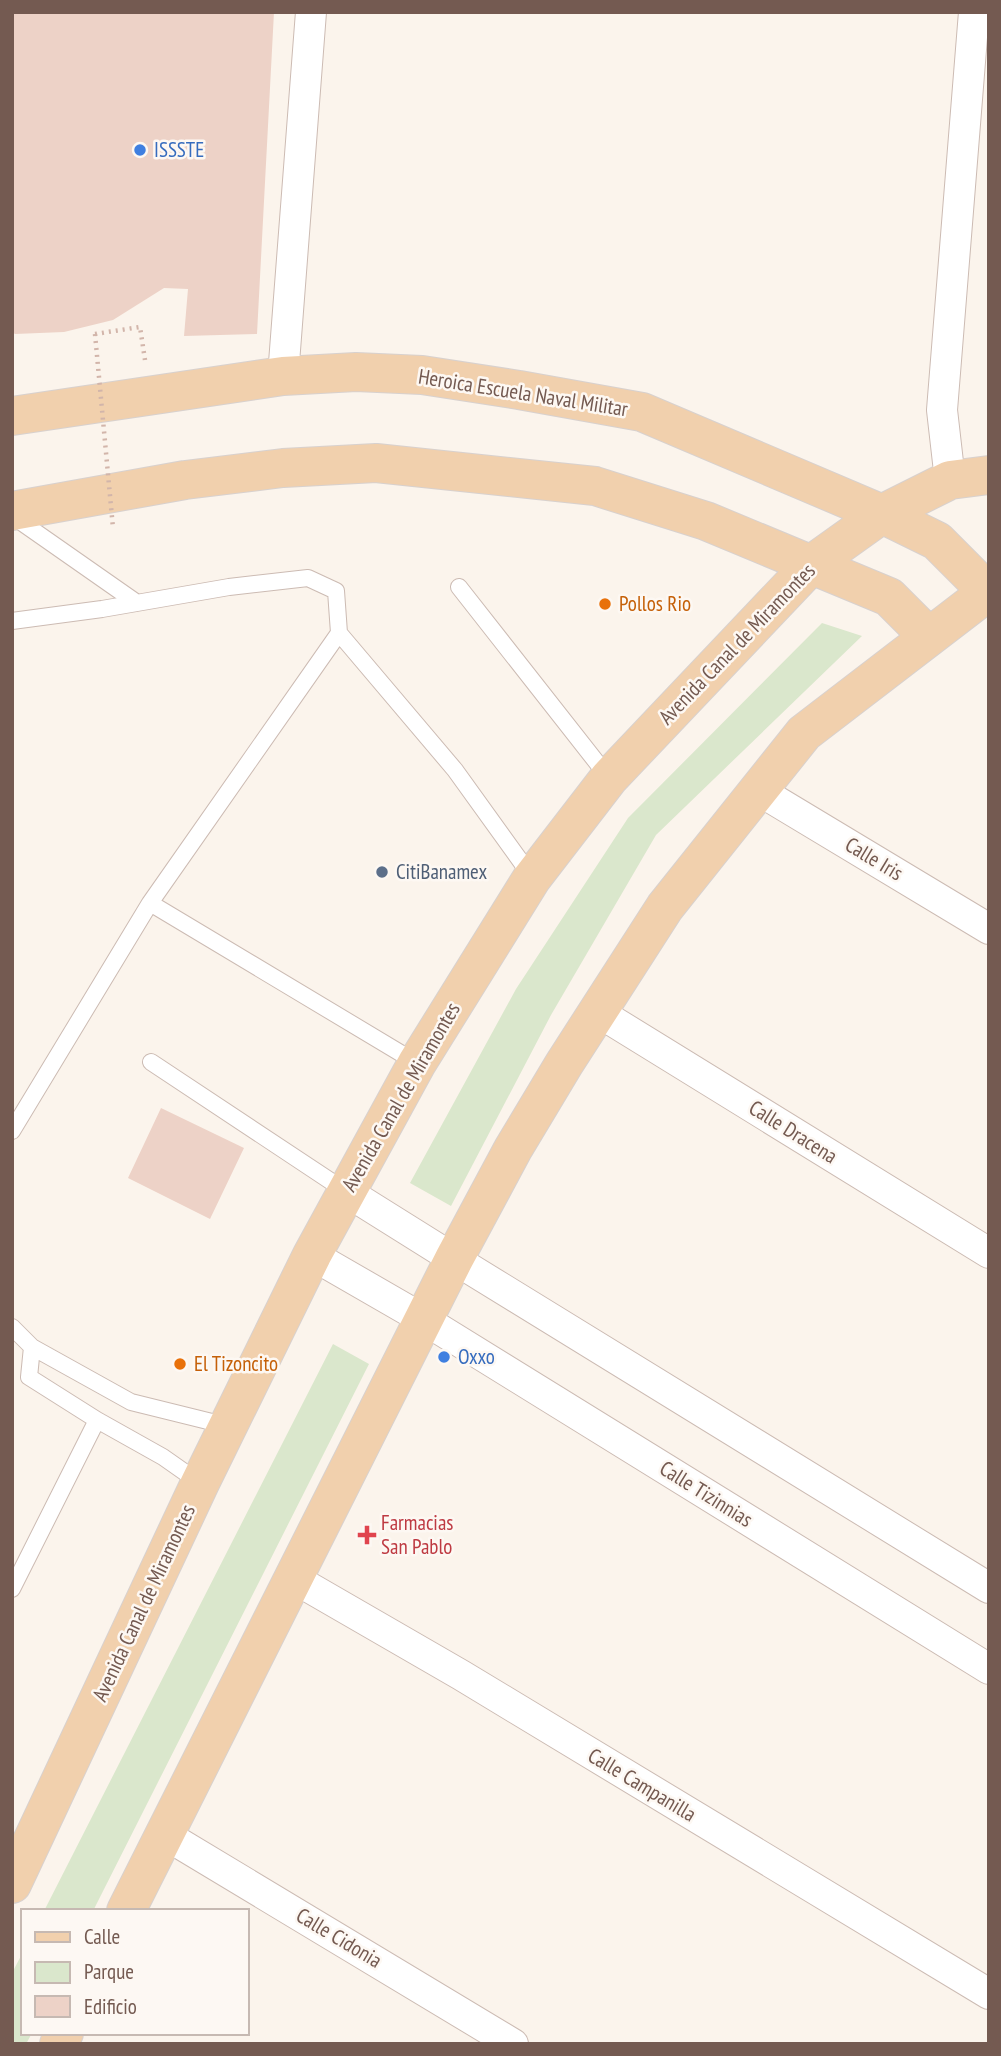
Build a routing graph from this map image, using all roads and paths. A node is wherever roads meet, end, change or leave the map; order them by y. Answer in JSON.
{"nodes":[{"id":1,"x":311,"y":12,"type":"edge"},
{"id":2,"x":974,"y":12,"type":"edge"},
{"id":3,"x":283,"y":376,"type":"junction"},
{"id":4,"x":149,"y":396,"type":"junction"},
{"id":5,"x":12,"y":416,"type":"edge"},
{"id":6,"x":989,"y":475,"type":"edge"},
{"id":7,"x":950,"y":480,"type":"junction"},
{"id":8,"x":12,"y":513,"type":"edge"},
{"id":9,"x":881,"y":514,"type":"junction"},
{"id":10,"x":113,"y":528,"type":"dead end"},
{"id":11,"x":812,"y":564,"type":"junction"},
{"id":12,"x":459,"y":587,"type":"dead end"},
{"id":13,"x":988,"y":592,"type":"edge"},
{"id":14,"x":138,"y":603,"type":"junction"},
{"id":15,"x":12,"y":621,"type":"edge"},
{"id":16,"x":339,"y":633,"type":"junction"},
{"id":17,"x":929,"y":637,"type":"junction"},
{"id":18,"x":608,"y":778,"type":"junction"},
{"id":19,"x":758,"y":790,"type":"junction"},
{"id":20,"x":532,"y":878,"type":"junction"},
{"id":21,"x":150,"y":903,"type":"junction"},
{"id":22,"x":989,"y":929,"type":"edge"},
{"id":23,"x":598,"y":1012,"type":"junction"},
{"id":24,"x":151,"y":1062,"type":"dead end"},
{"id":25,"x":417,"y":1063,"type":"junction"},
{"id":26,"x":12,"y":1131,"type":"edge"},
{"id":27,"x":347,"y":1192,"type":"junction"},
{"id":28,"x":989,"y":1253,"type":"edge"},
{"id":29,"x":312,"y":1255,"type":"junction"},
{"id":30,"x":454,"y":1259,"type":"junction"},
{"id":31,"x":423,"y":1319,"type":"junction"},
{"id":32,"x":12,"y":1327,"type":"edge"},
{"id":33,"x":32,"y":1347,"type":"junction"},
{"id":34,"x":97,"y":1420,"type":"junction"},
{"id":35,"x":228,"y":1426,"type":"junction"},
{"id":36,"x":200,"y":1483,"type":"junction"},
{"id":37,"x":293,"y":1578,"type":"junction"},
{"id":38,"x":989,"y":1588,"type":"edge"},
{"id":39,"x":12,"y":1589,"type":"edge"},
{"id":40,"x":989,"y":1669,"type":"edge"},
{"id":41,"x":164,"y":1834,"type":"junction"},
{"id":42,"x":12,"y":1884,"type":"edge"},
{"id":43,"x":127,"y":1909,"type":"edge"},
{"id":44,"x":989,"y":1994,"type":"edge"},
{"id":45,"x":513,"y":2044,"type":"edge"}],
"edges":[{"from":1,"to":3,"type":"street"},
{"from":2,"to":7,"type":"street"},
{"from":3,"to":4,"type":"main road","name":"Heroica Escuela Naval Militar"},
{"from":3,"to":9,"type":"main road","name":"Heroica Escuela Naval Militar"},
{"from":4,"to":5,"type":"main road","name":"Heroica Escuela Naval Militar"},
{"from":4,"to":10,"type":"path","bridge":true},
{"from":6,"to":7,"type":"main road","name":"Avenida Canal de Miramontes"},
{"from":7,"to":9,"type":"main road","name":"Avenida Canal de Miramontes"},
{"from":8,"to":11,"type":"main road"},
{"from":8,"to":14,"type":"lane"},
{"from":9,"to":11,"type":"main road","name":"Avenida Canal de Miramontes"},
{"from":9,"to":13,"type":"main road","name":"Heroica Escuela Naval Militar"},
{"from":11,"to":17,"type":"main road"},
{"from":11,"to":18,"type":"main road","name":"Avenida Canal de Miramontes"},
{"from":12,"to":18,"type":"lane"},
{"from":13,"to":17,"type":"main road"},
{"from":14,"to":15,"type":"lane"},
{"from":14,"to":16,"type":"lane"},
{"from":16,"to":20,"type":"lane"},
{"from":16,"to":21,"type":"lane"},
{"from":17,"to":19,"type":"main road"},
{"from":18,"to":20,"type":"main road","name":"Avenida Canal de Miramontes"},
{"from":19,"to":22,"type":"street","name":"Calle Iris"},
{"from":19,"to":23,"type":"main road"},
{"from":20,"to":25,"type":"main road","name":"Avenida Canal de Miramontes"},
{"from":21,"to":25,"type":"lane"},
{"from":21,"to":26,"type":"lane"},
{"from":23,"to":28,"type":"street","name":"Calle Dracena"},
{"from":23,"to":30,"type":"main road"},
{"from":24,"to":27,"type":"lane"},
{"from":25,"to":27,"type":"main road","name":"Avenida Canal de Miramontes"},
{"from":27,"to":29,"type":"main road","name":"Avenida Canal de Miramontes"},
{"from":27,"to":30,"type":"street"},
{"from":29,"to":31,"type":"street","name":"Calle Tizinnias"},
{"from":29,"to":35,"type":"main road","name":"Avenida Canal de Miramontes"},
{"from":30,"to":31,"type":"main road"},
{"from":30,"to":38,"type":"street"},
{"from":31,"to":37,"type":"main road"},
{"from":31,"to":40,"type":"street","name":"Calle Tizinnias"},
{"from":32,"to":33,"type":"lane"},
{"from":33,"to":34,"type":"lane"},
{"from":33,"to":35,"type":"lane"},
{"from":34,"to":36,"type":"lane"},
{"from":34,"to":39,"type":"lane"},
{"from":35,"to":36,"type":"main road","name":"Avenida Canal de Miramontes"},
{"from":36,"to":42,"type":"main road","name":"Avenida Canal de Miramontes"},
{"from":37,"to":41,"type":"main road"},
{"from":37,"to":44,"type":"street","name":"Calle Campanilla"},
{"from":41,"to":43,"type":"main road"},
{"from":41,"to":45,"type":"street","name":"Calle Cidonia"}]}
